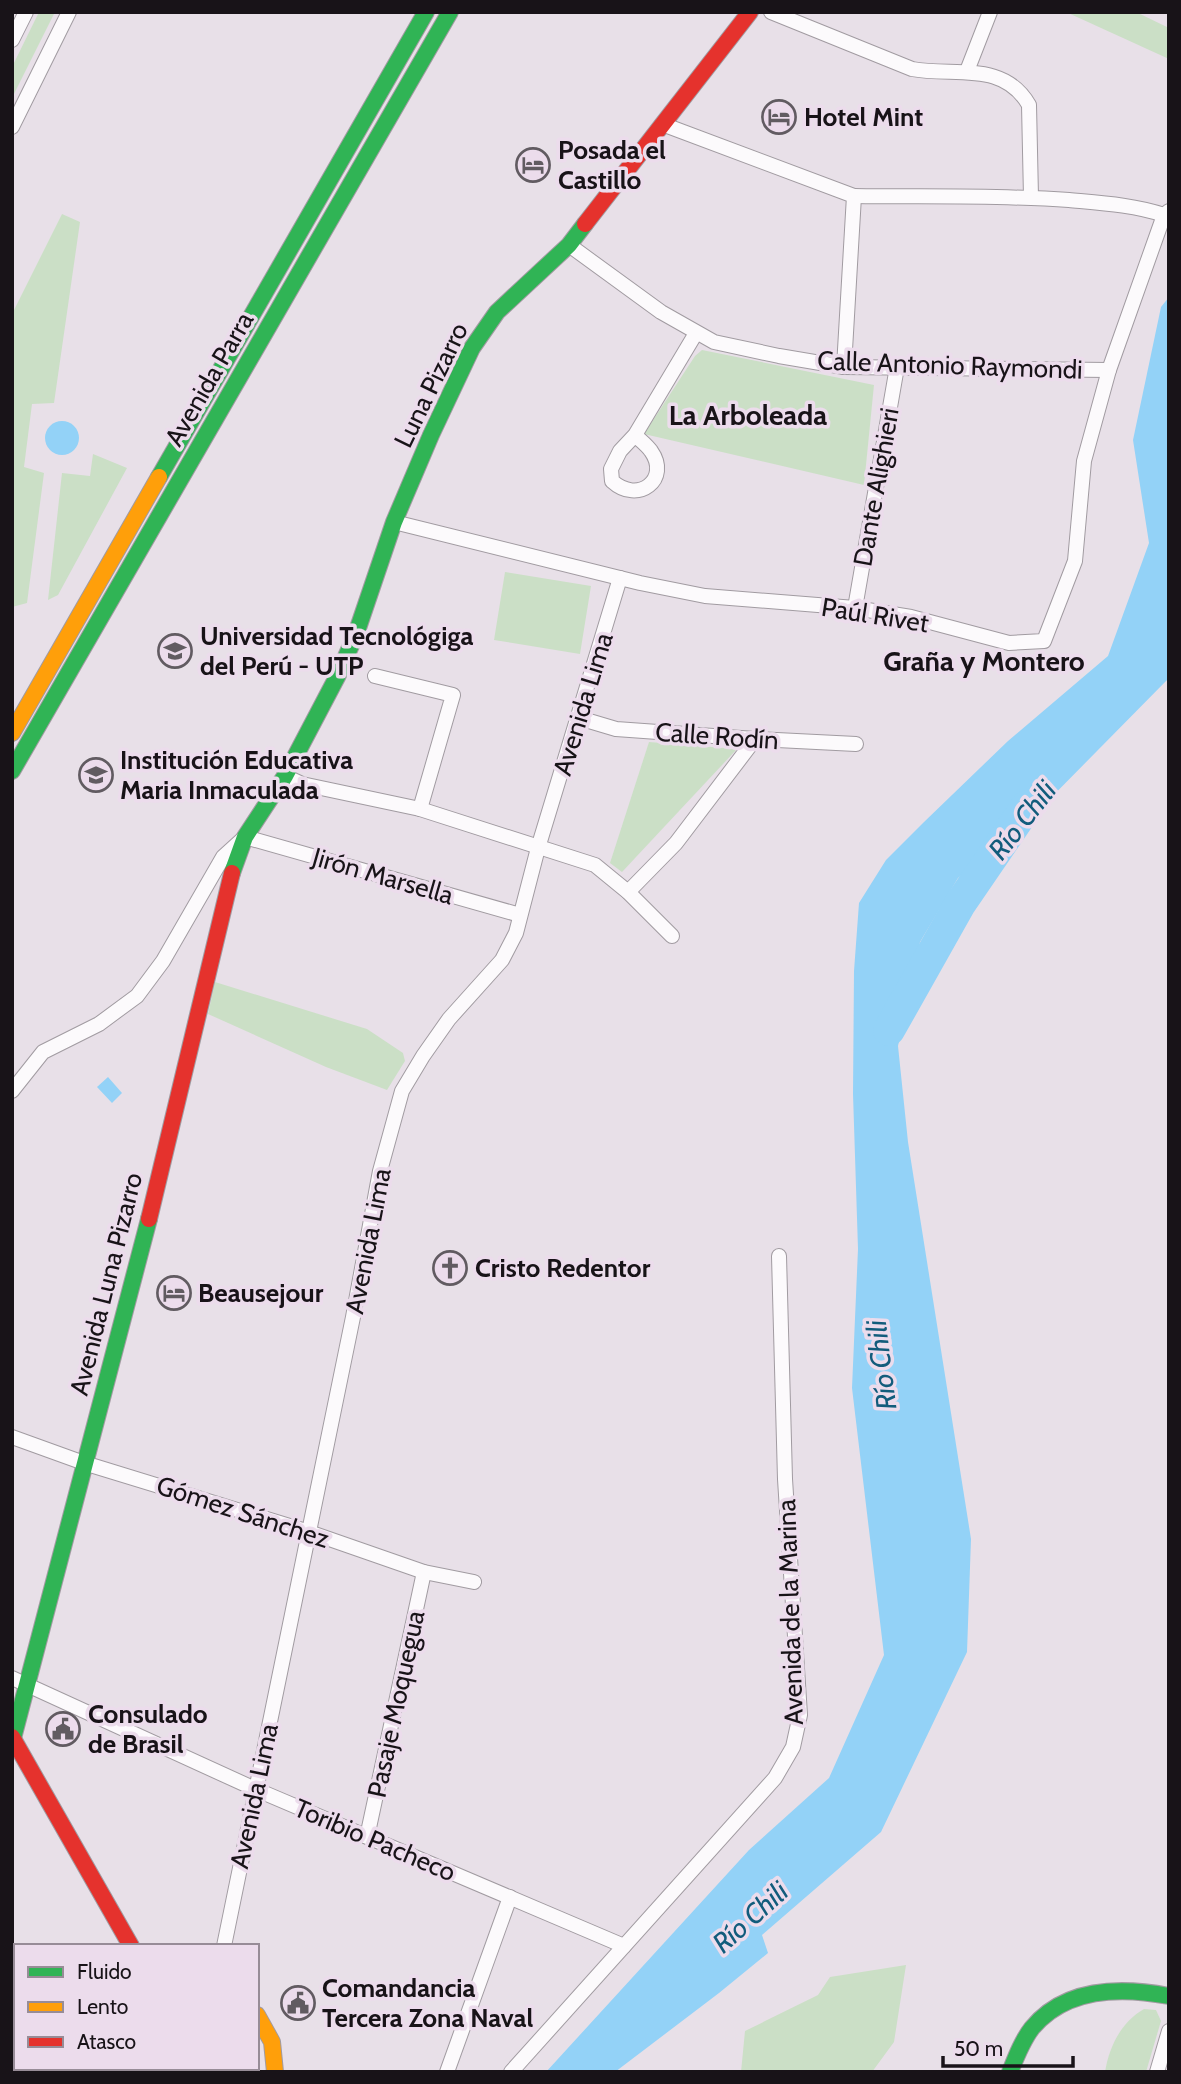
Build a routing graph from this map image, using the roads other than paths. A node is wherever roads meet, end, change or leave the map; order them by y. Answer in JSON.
{"nodes":[{"id":1,"x":26,"y":12,"type":"edge"},
{"id":2,"x":69,"y":12,"type":"edge"},
{"id":3,"x":426,"y":12,"type":"edge"},
{"id":4,"x":450,"y":12,"type":"edge"},
{"id":5,"x":750,"y":12,"type":"edge"},
{"id":6,"x":771,"y":12,"type":"edge"},
{"id":7,"x":990,"y":12,"type":"edge"},
{"id":8,"x":12,"y":40,"type":"edge"},
{"id":9,"x":967,"y":71,"type":"junction"},
{"id":10,"x":662,"y":124,"type":"junction"},
{"id":11,"x":12,"y":127,"type":"edge"},
{"id":12,"x":854,"y":196,"type":"junction"},
{"id":13,"x":1031,"y":197,"type":"junction"},
{"id":14,"x":1166,"y":213,"type":"edge"},
{"id":15,"x":569,"y":245,"type":"junction"},
{"id":16,"x":696,"y":333,"type":"junction"},
{"id":17,"x":844,"y":367,"type":"junction"},
{"id":18,"x":897,"y":367,"type":"junction"},
{"id":19,"x":1109,"y":370,"type":"junction"},
{"id":20,"x":635,"y":435,"type":"dead end"},
{"id":21,"x":394,"y":522,"type":"junction"},
{"id":22,"x":621,"y":578,"type":"junction"},
{"id":23,"x":855,"y":608,"type":"junction"},
{"id":24,"x":375,"y":676,"type":"dead end"},
{"id":25,"x":579,"y":718,"type":"junction"},
{"id":26,"x":12,"y":733,"type":"edge"},
{"id":27,"x":755,"y":739,"type":"junction"},
{"id":28,"x":856,"y":744,"type":"dead end"},
{"id":29,"x":12,"y":771,"type":"edge"},
{"id":30,"x":285,"y":776,"type":"junction"},
{"id":31,"x":421,"y":809,"type":"junction"},
{"id":32,"x":245,"y":837,"type":"junction"},
{"id":33,"x":538,"y":848,"type":"junction"},
{"id":34,"x":628,"y":892,"type":"junction"},
{"id":35,"x":520,"y":915,"type":"junction"},
{"id":36,"x":672,"y":936,"type":"dead end"},
{"id":37,"x":12,"y":1091,"type":"edge"},
{"id":38,"x":779,"y":1256,"type":"dead end"},
{"id":39,"x":12,"y":1437,"type":"edge"},
{"id":40,"x":84,"y":1463,"type":"junction"},
{"id":41,"x":309,"y":1532,"type":"junction"},
{"id":42,"x":424,"y":1572,"type":"junction"},
{"id":43,"x":474,"y":1582,"type":"dead end"},
{"id":44,"x":20,"y":1681,"type":"edge"},
{"id":45,"x":13,"y":1740,"type":"edge"},
{"id":46,"x":255,"y":1789,"type":"junction"},
{"id":47,"x":367,"y":1837,"type":"junction"},
{"id":48,"x":510,"y":1897,"type":"junction"},
{"id":49,"x":130,"y":1944,"type":"edge"},
{"id":50,"x":224,"y":1944,"type":"edge"},
{"id":51,"x":624,"y":1946,"type":"junction"},
{"id":52,"x":1169,"y":1996,"type":"edge"},
{"id":53,"x":259,"y":2017,"type":"edge"},
{"id":54,"x":1169,"y":2031,"type":"edge"},
{"id":55,"x":275,"y":2072,"type":"edge"},
{"id":56,"x":447,"y":2072,"type":"edge"},
{"id":57,"x":511,"y":2072,"type":"edge"},
{"id":58,"x":1010,"y":2072,"type":"edge"},
{"id":59,"x":1157,"y":2072,"type":"edge"}],
"edges":[{"from":1,"to":8,"type":"street"},
{"from":2,"to":11,"type":"street"},
{"from":3,"to":26,"type":"street","name":"Avenida Parra"},
{"from":4,"to":29,"type":"street","name":"Avenida Parra"},
{"from":5,"to":10,"type":"street","name":"Luna Pizarro"},
{"from":6,"to":9,"type":"street"},
{"from":7,"to":9,"type":"street"},
{"from":9,"to":13,"type":"street"},
{"from":10,"to":12,"type":"street"},
{"from":10,"to":15,"type":"street","name":"Luna Pizarro"},
{"from":12,"to":13,"type":"street"},
{"from":12,"to":17,"type":"street"},
{"from":13,"to":14,"type":"street"},
{"from":14,"to":19,"type":"street","name":"Paúl Rivet"},
{"from":15,"to":16,"type":"street","name":"Calle Antonio Raymondi"},
{"from":15,"to":21,"type":"street","name":"Luna Pizarro"},
{"from":16,"to":17,"type":"street","name":"Calle Antonio Raymondi"},
{"from":16,"to":20,"type":"street"},
{"from":17,"to":18,"type":"street","name":"Calle Antonio Raymondi"},
{"from":18,"to":19,"type":"street","name":"Calle Antonio Raymondi"},
{"from":18,"to":23,"type":"street","name":"Dante Alighieri"},
{"from":19,"to":23,"type":"street","name":"Paúl Rivet"},
{"from":21,"to":22,"type":"street","name":"Paúl Rivet"},
{"from":21,"to":30,"type":"street","name":"Luna Pizarro"},
{"from":22,"to":23,"type":"street","name":"Paúl Rivet"},
{"from":22,"to":25,"type":"street","name":"Avenida Lima"},
{"from":24,"to":31,"type":"street"},
{"from":25,"to":27,"type":"street","name":"Calle Rodín"},
{"from":25,"to":33,"type":"street","name":"Avenida Lima"},
{"from":27,"to":28,"type":"street","name":"Calle Rodín"},
{"from":27,"to":34,"type":"street"},
{"from":30,"to":31,"type":"street"},
{"from":30,"to":32,"type":"street","name":"Luna Pizarro"},
{"from":31,"to":33,"type":"street"},
{"from":32,"to":35,"type":"street","name":"Jirón Marsella"},
{"from":32,"to":37,"type":"street"},
{"from":32,"to":40,"type":"street","name":"Avenida Luna Pizarro"},
{"from":33,"to":34,"type":"street"},
{"from":33,"to":35,"type":"street","name":"Avenida Lima"},
{"from":34,"to":36,"type":"street"},
{"from":35,"to":41,"type":"street","name":"Avenida Lima"},
{"from":38,"to":51,"type":"street","name":"Avenida de la Marina"},
{"from":39,"to":40,"type":"street","name":"Gómez Sánchez"},
{"from":40,"to":41,"type":"street","name":"Gómez Sánchez"},
{"from":40,"to":44,"type":"street","name":"Avenida Luna Pizarro"},
{"from":41,"to":42,"type":"street","name":"Gómez Sánchez"},
{"from":41,"to":46,"type":"street","name":"Avenida Lima"},
{"from":42,"to":43,"type":"street","name":"Gómez Sánchez"},
{"from":42,"to":47,"type":"street","name":"Pasaje Moquegua"},
{"from":44,"to":45,"type":"street","name":"Avenida Luna Pizarro"},
{"from":44,"to":46,"type":"street","name":"Toribio Pacheco"},
{"from":45,"to":49,"type":"street"},
{"from":46,"to":47,"type":"street","name":"Toribio Pacheco"},
{"from":46,"to":50,"type":"street","name":"Avenida Lima"},
{"from":47,"to":48,"type":"street","name":"Toribio Pacheco"},
{"from":48,"to":51,"type":"street","name":"Toribio Pacheco"},
{"from":48,"to":56,"type":"street"},
{"from":51,"to":57,"type":"street","name":"Avenida de la Marina"},
{"from":52,"to":58,"type":"street"},
{"from":53,"to":55,"type":"street"},
{"from":54,"to":59,"type":"street"}]}
